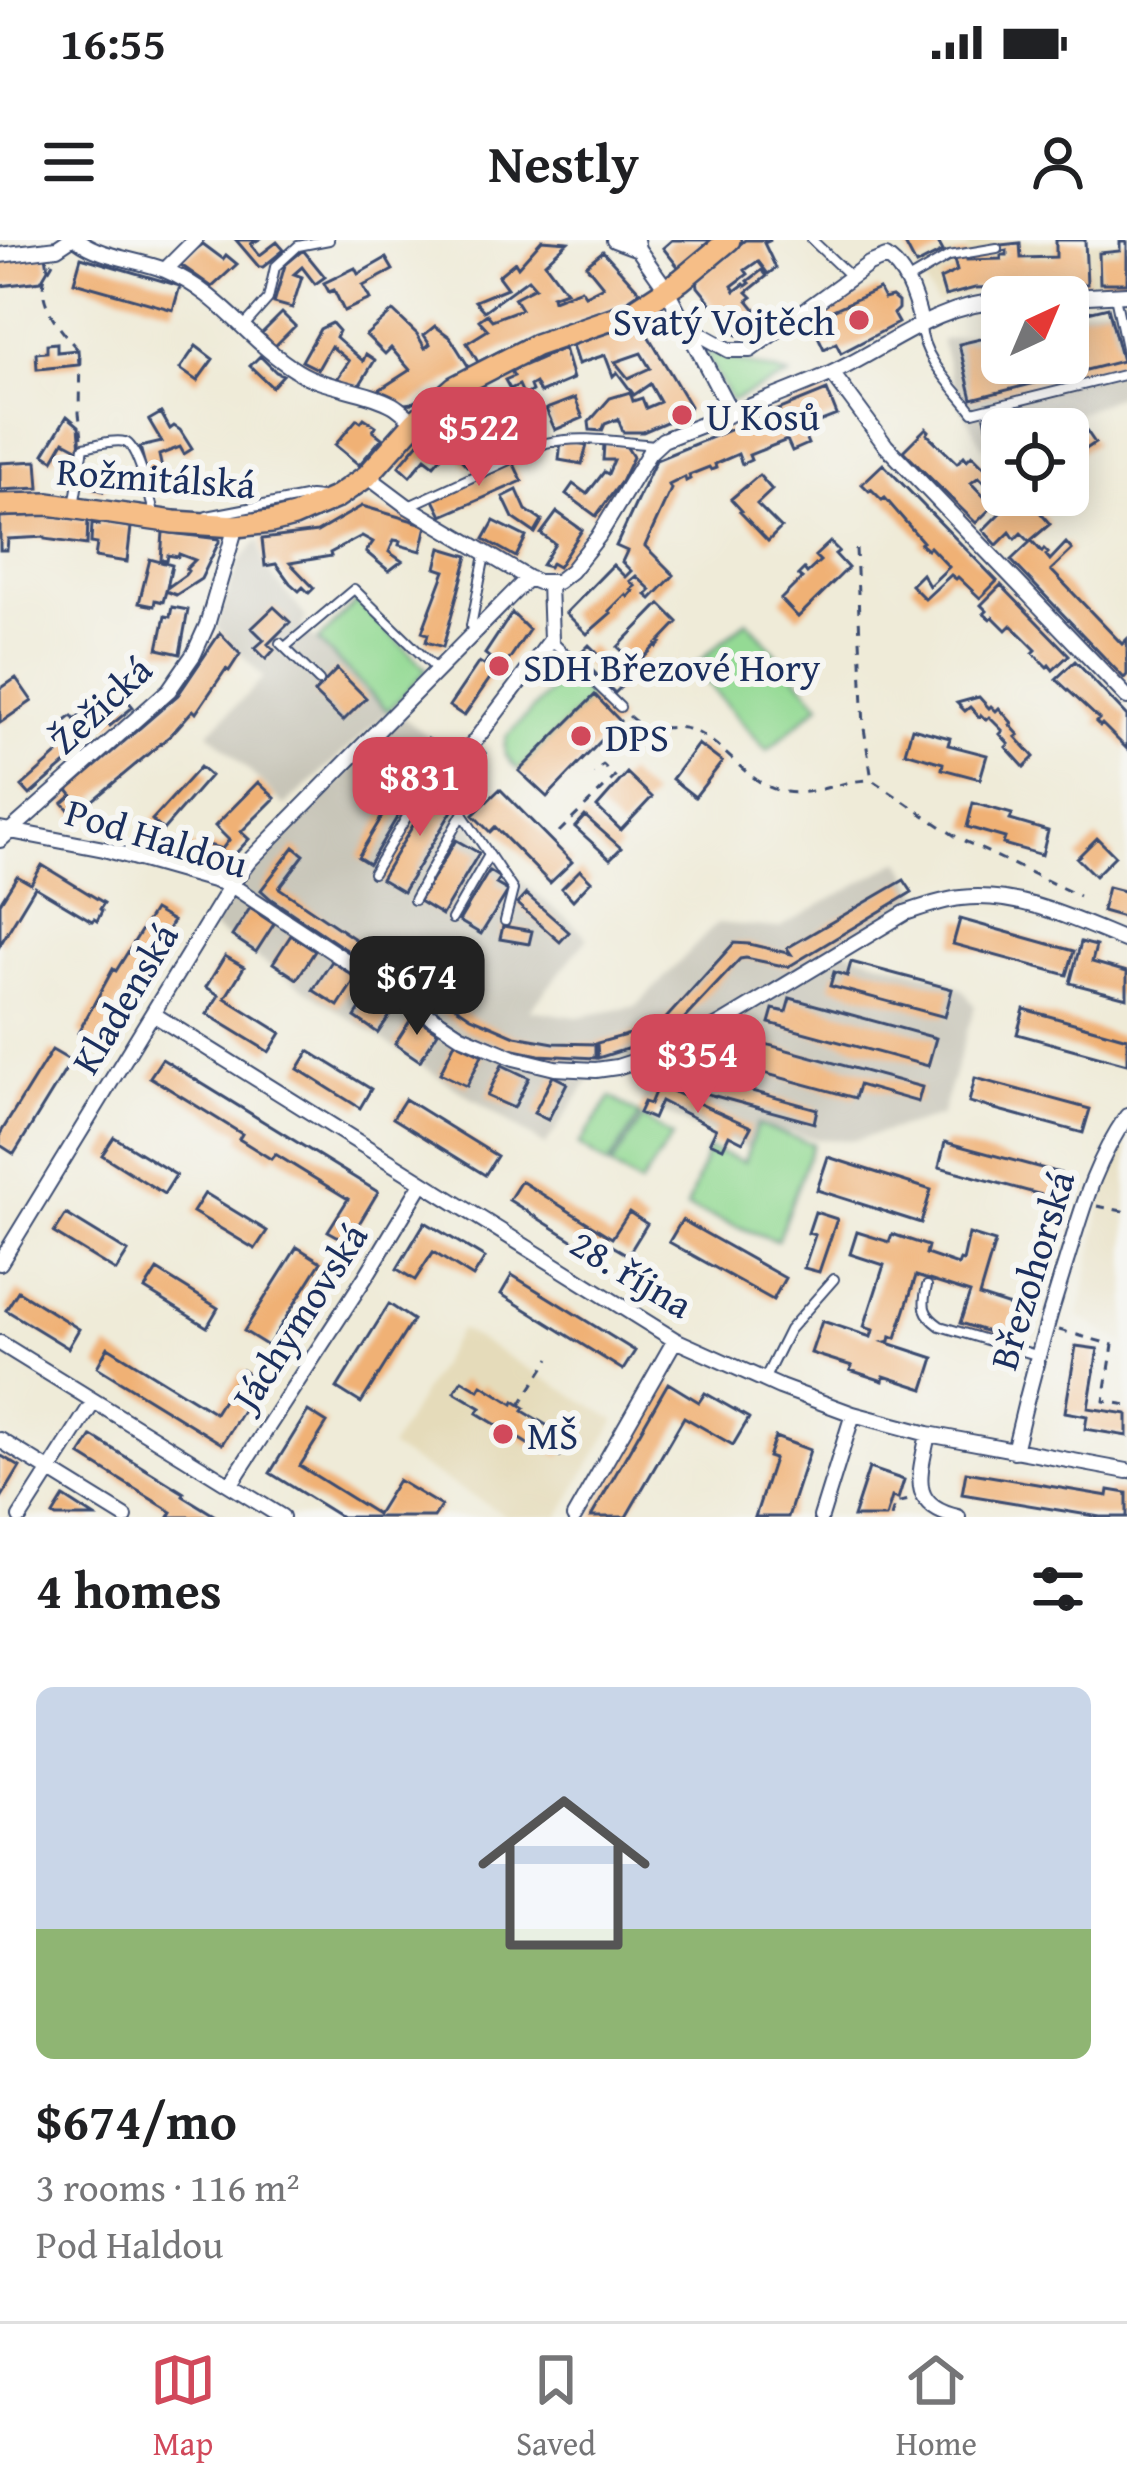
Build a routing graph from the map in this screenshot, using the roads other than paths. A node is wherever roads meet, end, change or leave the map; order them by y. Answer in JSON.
{"nodes":[{"id":1,"x":195,"y":240,"type":"edge"},
{"id":2,"x":329,"y":240,"type":"edge"},
{"id":3,"x":614,"y":240,"type":"edge"},
{"id":4,"x":729,"y":240,"type":"edge"},
{"id":5,"x":812,"y":240,"type":"edge"},
{"id":6,"x":68,"y":243,"type":"edge"},
{"id":7,"x":637,"y":244,"type":"edge"},
{"id":8,"x":998,"y":248,"type":"dead end"},
{"id":9,"x":0,"y":255,"type":"edge"},
{"id":10,"x":165,"y":270,"type":"junction"},
{"id":11,"x":851,"y":278,"type":"junction"},
{"id":12,"x":906,"y":280,"type":"junction"},
{"id":13,"x":667,"y":290,"type":"junction"},
{"id":14,"x":1121,"y":295,"type":"edge"},
{"id":15,"x":1089,"y":296,"type":"edge"},
{"id":16,"x":981,"y":303,"type":"edge"},
{"id":17,"x":921,"y":324,"type":"junction"},
{"id":18,"x":244,"y":326,"type":"junction"},
{"id":19,"x":687,"y":327,"type":"junction"},
{"id":20,"x":1127,"y":352,"type":"edge"},
{"id":21,"x":832,"y":373,"type":"junction"},
{"id":22,"x":1127,"y":374,"type":"edge"},
{"id":23,"x":730,"y":413,"type":"junction"},
{"id":24,"x":416,"y":422,"type":"junction"},
{"id":25,"x":467,"y":432,"type":"dead end"},
{"id":26,"x":654,"y":446,"type":"junction"},
{"id":27,"x":506,"y":461,"type":"junction"},
{"id":28,"x":367,"y":476,"type":"junction"},
{"id":29,"x":335,"y":498,"type":"junction"},
{"id":30,"x":0,"y":505,"type":"edge"},
{"id":31,"x":407,"y":506,"type":"junction"},
{"id":32,"x":74,"y":507,"type":"junction"},
{"id":33,"x":156,"y":519,"type":"junction"},
{"id":34,"x":192,"y":524,"type":"junction"},
{"id":35,"x":236,"y":526,"type":"junction"},
{"id":36,"x":485,"y":554,"type":"junction"},
{"id":37,"x":527,"y":578,"type":"junction"},
{"id":38,"x":549,"y":584,"type":"junction"},
{"id":39,"x":473,"y":633,"type":"junction"},
{"id":40,"x":551,"y":640,"type":"junction"},
{"id":41,"x":437,"y":670,"type":"junction"},
{"id":42,"x":319,"y":681,"type":"dead end"},
{"id":43,"x":1127,"y":695,"type":"edge"},
{"id":44,"x":620,"y":707,"type":"road end"},
{"id":45,"x":471,"y":746,"type":"joint"},
{"id":46,"x":472,"y":781,"type":"junction"},
{"id":47,"x":462,"y":814,"type":"junction"},
{"id":48,"x":3,"y":833,"type":"edge"},
{"id":49,"x":489,"y":854,"type":"junction"},
{"id":50,"x":374,"y":873,"type":"dead end"},
{"id":51,"x":231,"y":885,"type":"junction"},
{"id":52,"x":413,"y":900,"type":"dead end"},
{"id":53,"x":452,"y":919,"type":"dead end"},
{"id":54,"x":505,"y":921,"type":"dead end"},
{"id":55,"x":1127,"y":941,"type":"edge"},
{"id":56,"x":153,"y":1014,"type":"junction"},
{"id":57,"x":1127,"y":1116,"type":"edge"},
{"id":58,"x":422,"y":1183,"type":"junction"},
{"id":59,"x":0,"y":1264,"type":"edge"},
{"id":60,"x":834,"y":1279,"type":"dead end"},
{"id":61,"x":927,"y":1286,"type":"dead end"},
{"id":62,"x":676,"y":1340,"type":"junction"},
{"id":63,"x":0,"y":1342,"type":"edge"},
{"id":64,"x":1036,"y":1355,"type":"junction"},
{"id":65,"x":764,"y":1380,"type":"junction"},
{"id":66,"x":94,"y":1401,"type":"junction"},
{"id":67,"x":853,"y":1414,"type":"junction"},
{"id":68,"x":928,"y":1434,"type":"junction"},
{"id":69,"x":0,"y":1440,"type":"edge"},
{"id":70,"x":1014,"y":1451,"type":"junction"},
{"id":71,"x":49,"y":1470,"type":"junction"},
{"id":72,"x":1127,"y":1471,"type":"edge"},
{"id":73,"x":230,"y":1485,"type":"junction"},
{"id":74,"x":20,"y":1517,"type":"edge"},
{"id":75,"x":125,"y":1517,"type":"edge"},
{"id":76,"x":282,"y":1517,"type":"edge"},
{"id":77,"x":574,"y":1517,"type":"edge"},
{"id":78,"x":820,"y":1517,"type":"edge"},
{"id":79,"x":958,"y":1517,"type":"edge"}],
"edges":[{"from":1,"to":10,"type":"street"},
{"from":2,"to":18,"type":"lane"},
{"from":3,"to":7,"type":"street"},
{"from":4,"to":13,"type":"main road","name":"Rožmitálská"},
{"from":5,"to":11,"type":"lane"},
{"from":6,"to":9,"type":"street"},
{"from":6,"to":10,"type":"street"},
{"from":7,"to":13,"type":"street"},
{"from":8,"to":12,"type":"lane"},
{"from":10,"to":18,"type":"street"},
{"from":11,"to":12,"type":"street"},
{"from":11,"to":19,"type":"street"},
{"from":12,"to":17,"type":"street"},
{"from":13,"to":19,"type":"street"},
{"from":13,"to":24,"type":"main road","name":"Rožmitálská"},
{"from":14,"to":15,"type":"street"},
{"from":14,"to":20,"type":"lane"},
{"from":16,"to":17,"type":"street"},
{"from":17,"to":21,"type":"street"},
{"from":17,"to":22,"type":"lane"},
{"from":18,"to":24,"type":"street"},
{"from":19,"to":23,"type":"street"},
{"from":21,"to":23,"type":"street"},
{"from":21,"to":43,"type":"street"},
{"from":23,"to":26,"type":"street"},
{"from":24,"to":28,"type":"main road","name":"Rožmitálská"},
{"from":25,"to":27,"type":"lane"},
{"from":26,"to":27,"type":"lane"},
{"from":26,"to":38,"type":"street"},
{"from":27,"to":31,"type":"lane"},
{"from":28,"to":29,"type":"main road","name":"Rožmitálská"},
{"from":28,"to":31,"type":"street"},
{"from":29,"to":34,"type":"lane"},
{"from":29,"to":35,"type":"main road","name":"Rožmitálská"},
{"from":30,"to":32,"type":"main road","name":"Rožmitálská"},
{"from":31,"to":36,"type":"street"},
{"from":32,"to":33,"type":"main road","name":"Rožmitálská"},
{"from":32,"to":33,"type":"lane"},
{"from":33,"to":34,"type":"main road","name":"Rožmitálská"},
{"from":34,"to":35,"type":"main road","name":"Rožmitálská"},
{"from":35,"to":48,"type":"street","name":"Žežická"},
{"from":36,"to":37,"type":"street"},
{"from":36,"to":39,"type":"lane"},
{"from":37,"to":38,"type":"street"},
{"from":37,"to":39,"type":"street","name":"Kladenská"},
{"from":38,"to":40,"type":"street"},
{"from":39,"to":41,"type":"street","name":"Kladenská"},
{"from":40,"to":44,"type":"lane"},
{"from":40,"to":45,"type":"street"},
{"from":41,"to":42,"type":"lane"},
{"from":41,"to":51,"type":"street","name":"Kladenská"},
{"from":45,"to":46,"type":"lane"},
{"from":46,"to":47,"type":"lane"},
{"from":46,"to":50,"type":"lane"},
{"from":47,"to":49,"type":"lane"},
{"from":47,"to":52,"type":"lane"},
{"from":48,"to":51,"type":"street","name":"Pod Haldou"},
{"from":49,"to":53,"type":"lane"},
{"from":49,"to":54,"type":"lane"},
{"from":51,"to":55,"type":"street","name":"Pod Haldou"},
{"from":51,"to":56,"type":"street","name":"Kladenská"},
{"from":56,"to":58,"type":"street","name":"28. října"},
{"from":56,"to":59,"type":"street","name":"Kladenská"},
{"from":57,"to":64,"type":"street","name":"Březohorská"},
{"from":58,"to":62,"type":"street","name":"28. října"},
{"from":58,"to":73,"type":"street","name":"Jáchymovská"},
{"from":60,"to":65,"type":"lane"},
{"from":61,"to":64,"type":"lane"},
{"from":62,"to":65,"type":"street","name":"28. října"},
{"from":62,"to":77,"type":"street"},
{"from":63,"to":66,"type":"street"},
{"from":64,"to":70,"type":"street","name":"Březohorská"},
{"from":65,"to":67,"type":"street","name":"28. října"},
{"from":66,"to":71,"type":"street"},
{"from":66,"to":73,"type":"street"},
{"from":67,"to":68,"type":"street","name":"28. října"},
{"from":67,"to":78,"type":"street"},
{"from":68,"to":70,"type":"street","name":"28. října"},
{"from":68,"to":79,"type":"street"},
{"from":69,"to":71,"type":"street"},
{"from":70,"to":72,"type":"street","name":"28. října"},
{"from":71,"to":74,"type":"street"},
{"from":71,"to":75,"type":"street"},
{"from":73,"to":76,"type":"street"}]}
